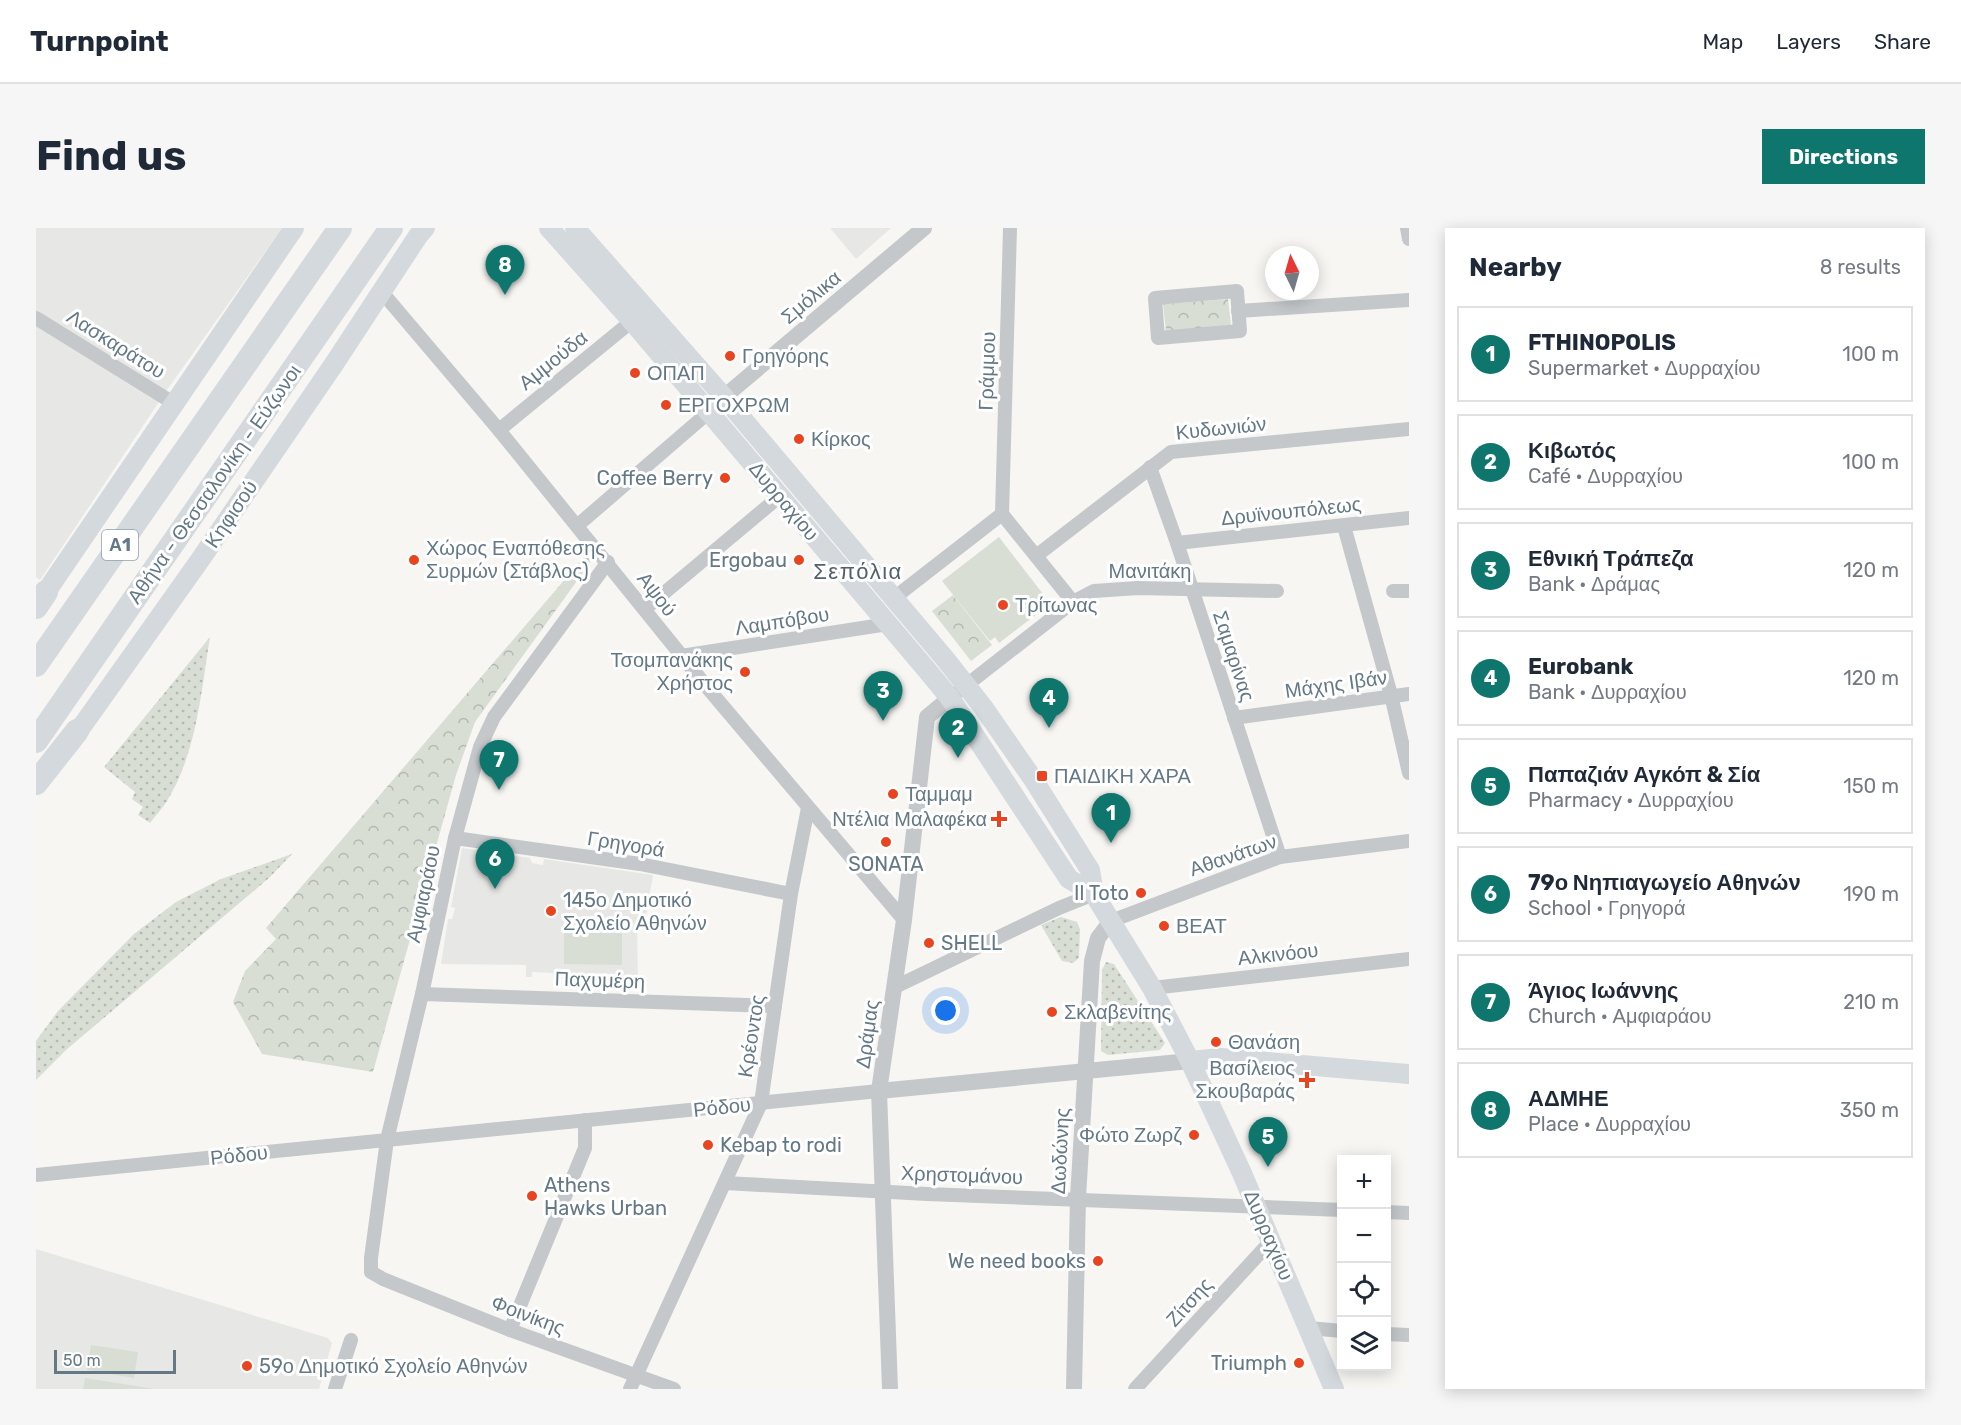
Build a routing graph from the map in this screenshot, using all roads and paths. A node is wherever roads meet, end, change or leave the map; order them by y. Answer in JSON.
{"nodes":[{"id":1,"x":294,"y":228,"type":"edge"},
{"id":2,"x":340,"y":228,"type":"edge"},
{"id":3,"x":391,"y":228,"type":"edge"},
{"id":4,"x":549,"y":228,"type":"edge"},
{"id":5,"x":575,"y":228,"type":"edge"},
{"id":6,"x":924,"y":228,"type":"edge"},
{"id":7,"x":1010,"y":228,"type":"edge"},
{"id":8,"x":1407,"y":228,"type":"edge"},
{"id":9,"x":422,"y":231,"type":"edge"},
{"id":10,"x":1409,"y":239,"type":"edge"},
{"id":11,"x":381,"y":291,"type":"junction"},
{"id":12,"x":1409,"y":300,"type":"edge"},
{"id":13,"x":1238,"y":311,"type":"junction"},
{"id":14,"x":36,"y":318,"type":"edge"},
{"id":15,"x":632,"y":321,"type":"junction"},
{"id":16,"x":724,"y":397,"type":"junction"},
{"id":17,"x":175,"y":404,"type":"junction"},
{"id":18,"x":709,"y":412,"type":"junction"},
{"id":19,"x":1409,"y":429,"type":"edge"},
{"id":20,"x":500,"y":430,"type":"junction"},
{"id":21,"x":1150,"y":467,"type":"junction"},
{"id":22,"x":780,"y":496,"type":"junction"},
{"id":23,"x":1002,"y":514,"type":"junction"},
{"id":24,"x":1409,"y":518,"type":"edge"},
{"id":25,"x":578,"y":525,"type":"junction"},
{"id":26,"x":1344,"y":526,"type":"junction"},
{"id":27,"x":1177,"y":543,"type":"junction"},
{"id":28,"x":1036,"y":556,"type":"junction"},
{"id":29,"x":608,"y":562,"type":"junction"},
{"id":30,"x":1192,"y":590,"type":"junction"},
{"id":31,"x":1277,"y":591,"type":"dead end"},
{"id":32,"x":1393,"y":591,"type":"dead end"},
{"id":33,"x":1409,"y":591,"type":"edge"},
{"id":34,"x":38,"y":597,"type":"edge"},
{"id":35,"x":894,"y":598,"type":"junction"},
{"id":36,"x":1073,"y":602,"type":"junction"},
{"id":37,"x":645,"y":609,"type":"junction"},
{"id":38,"x":888,"y":624,"type":"junction"},
{"id":39,"x":681,"y":656,"type":"junction"},
{"id":40,"x":36,"y":665,"type":"edge"},
{"id":41,"x":966,"y":685,"type":"junction"},
{"id":42,"x":1409,"y":694,"type":"edge"},
{"id":43,"x":1391,"y":695,"type":"junction"},
{"id":44,"x":950,"y":698,"type":"junction"},
{"id":45,"x":1234,"y":718,"type":"junction"},
{"id":46,"x":77,"y":731,"type":"junction"},
{"id":47,"x":36,"y":741,"type":"edge"},
{"id":48,"x":1409,"y":773,"type":"edge"},
{"id":49,"x":36,"y":783,"type":"edge"},
{"id":50,"x":36,"y":799,"type":"edge"},
{"id":51,"x":808,"y":808,"type":"junction"},
{"id":52,"x":455,"y":838,"type":"junction"},
{"id":53,"x":1409,"y":841,"type":"edge"},
{"id":54,"x":1280,"y":857,"type":"junction"},
{"id":55,"x":790,"y":894,"type":"junction"},
{"id":56,"x":1094,"y":894,"type":"junction"},
{"id":57,"x":904,"y":920,"type":"junction"},
{"id":58,"x":1111,"y":921,"type":"junction"},
{"id":59,"x":1409,"y":959,"type":"edge"},
{"id":60,"x":895,"y":987,"type":"junction"},
{"id":61,"x":1152,"y":988,"type":"junction"},
{"id":62,"x":422,"y":994,"type":"junction"},
{"id":63,"x":775,"y":1006,"type":"junction"},
{"id":64,"x":1190,"y":1061,"type":"junction"},
{"id":65,"x":1085,"y":1071,"type":"junction"},
{"id":66,"x":1409,"y":1074,"type":"edge"},
{"id":67,"x":879,"y":1091,"type":"junction"},
{"id":68,"x":760,"y":1103,"type":"junction"},
{"id":69,"x":585,"y":1120,"type":"junction"},
{"id":70,"x":387,"y":1140,"type":"junction"},
{"id":71,"x":36,"y":1174,"type":"edge"},
{"id":72,"x":725,"y":1183,"type":"junction"},
{"id":73,"x":882,"y":1191,"type":"junction"},
{"id":74,"x":1078,"y":1198,"type":"junction"},
{"id":75,"x":1256,"y":1205,"type":"junction"},
{"id":76,"x":1337,"y":1210,"type":"edge"},
{"id":77,"x":1391,"y":1212,"type":"edge"},
{"id":78,"x":1409,"y":1213,"type":"edge"},
{"id":79,"x":1271,"y":1241,"type":"junction"},
{"id":80,"x":372,"y":1272,"type":"joint"},
{"id":81,"x":1310,"y":1328,"type":"junction"},
{"id":82,"x":510,"y":1330,"type":"junction"},
{"id":83,"x":1337,"y":1331,"type":"edge"},
{"id":84,"x":1391,"y":1334,"type":"edge"},
{"id":85,"x":1409,"y":1335,"type":"edge"},
{"id":86,"x":351,"y":1340,"type":"dead end"},
{"id":87,"x":636,"y":1375,"type":"junction"},
{"id":88,"x":335,"y":1389,"type":"edge"},
{"id":89,"x":630,"y":1389,"type":"edge"},
{"id":90,"x":674,"y":1389,"type":"edge"},
{"id":91,"x":890,"y":1389,"type":"edge"},
{"id":92,"x":1074,"y":1389,"type":"edge"},
{"id":93,"x":1136,"y":1389,"type":"edge"},
{"id":94,"x":1334,"y":1389,"type":"edge"}],
"edges":[{"from":1,"to":17,"type":"main road"},
{"from":2,"to":40,"type":"highway","number":"Α1"},
{"from":3,"to":47,"type":"highway","name":"Αθήνα - Θεσσαλονίκη - Εύζωνοι","number":"Α1"},
{"from":4,"to":15,"type":"main road","name":"Δυρραχίου"},
{"from":5,"to":16,"type":"main road","name":"Δυρραχίου"},
{"from":6,"to":16,"type":"street","name":"Σμόλικα"},
{"from":7,"to":23,"type":"street","name":"Γράμμου"},
{"from":8,"to":10,"type":"street"},
{"from":9,"to":11,"type":"main road","name":"Κηφισού"},
{"from":11,"to":20,"type":"street","name":"Αψού"},
{"from":11,"to":46,"type":"main road","name":"Κηφισού"},
{"from":12,"to":13,"type":"street"},
{"from":13,"to":13,"type":"street"},
{"from":14,"to":17,"type":"street","name":"Λασκαράτου"},
{"from":15,"to":18,"type":"main road","name":"Δυρραχίου"},
{"from":15,"to":20,"type":"street","name":"Αμμούδα"},
{"from":16,"to":35,"type":"main road","name":"Δυρραχίου"},
{"from":17,"to":34,"type":"main road"},
{"from":18,"to":22,"type":"main road","name":"Δυρραχίου"},
{"from":18,"to":25,"type":"street"},
{"from":19,"to":21,"type":"street","name":"Κυδωνιών"},
{"from":20,"to":25,"type":"street","name":"Αψού"},
{"from":21,"to":27,"type":"street","name":"Σαμαρίνας"},
{"from":21,"to":28,"type":"street","name":"Κυδωνιών"},
{"from":22,"to":37,"type":"street"},
{"from":22,"to":38,"type":"main road","name":"Δυρραχίου"},
{"from":23,"to":28,"type":"street"},
{"from":23,"to":35,"type":"street"},
{"from":24,"to":26,"type":"street","name":"Δρυϊνουπόλεως"},
{"from":25,"to":29,"type":"street","name":"Αψού"},
{"from":26,"to":27,"type":"street","name":"Δρυϊνουπόλεως"},
{"from":26,"to":43,"type":"street"},
{"from":27,"to":30,"type":"street","name":"Σαμαρίνας"},
{"from":28,"to":36,"type":"street"},
{"from":29,"to":37,"type":"street","name":"Αψού"},
{"from":29,"to":52,"type":"street","name":"Αμφιαράου"},
{"from":30,"to":31,"type":"street","name":"Μανιτάκη"},
{"from":30,"to":36,"type":"street","name":"Μανιτάκη"},
{"from":30,"to":45,"type":"street","name":"Σαμαρίνας"},
{"from":32,"to":33,"type":"street"},
{"from":35,"to":41,"type":"main road","name":"Δυρραχίου"},
{"from":36,"to":41,"type":"street","name":"Μανιτάκη"},
{"from":37,"to":39,"type":"street","name":"Αψού"},
{"from":38,"to":39,"type":"street","name":"Λαμπόβου"},
{"from":38,"to":44,"type":"main road","name":"Δυρραχίου"},
{"from":39,"to":51,"type":"street","name":"Αψού"},
{"from":41,"to":44,"type":"street","name":"Μανιτάκη"},
{"from":41,"to":56,"type":"main road","name":"Δυρραχίου"},
{"from":42,"to":43,"type":"street","name":"Μάχης Ιβάν"},
{"from":43,"to":45,"type":"street","name":"Μάχης Ιβάν"},
{"from":43,"to":48,"type":"street"},
{"from":44,"to":56,"type":"main road","name":"Δυρραχίου"},
{"from":44,"to":57,"type":"street","name":"Δράμας"},
{"from":45,"to":54,"type":"street","name":"Σαμαρίνας"},
{"from":46,"to":49,"type":"highway"},
{"from":46,"to":50,"type":"main road","name":"Κηφισού"},
{"from":51,"to":55,"type":"street","name":"Κρέοντος"},
{"from":51,"to":57,"type":"street","name":"Αψού"},
{"from":52,"to":55,"type":"street","name":"Γρηγορά"},
{"from":52,"to":62,"type":"street","name":"Αμφιαράου"},
{"from":53,"to":54,"type":"street","name":"Αθανάτων"},
{"from":54,"to":58,"type":"street","name":"Αθανάτων"},
{"from":55,"to":63,"type":"street","name":"Κρέοντος"},
{"from":56,"to":58,"type":"main road","name":"Δυρραχίου"},
{"from":56,"to":60,"type":"street"},
{"from":57,"to":60,"type":"street","name":"Δράμας"},
{"from":58,"to":61,"type":"main road","name":"Δυρραχίου"},
{"from":58,"to":65,"type":"street","name":"Δωδώνης"},
{"from":59,"to":61,"type":"street","name":"Αλκινόου"},
{"from":60,"to":67,"type":"street","name":"Δράμας"},
{"from":61,"to":64,"type":"main road","name":"Δυρραχίου"},
{"from":62,"to":63,"type":"street","name":"Παχυμέρη"},
{"from":62,"to":70,"type":"street","name":"Αμφιαράου"},
{"from":63,"to":68,"type":"street","name":"Κρέοντος"},
{"from":64,"to":65,"type":"street","name":"Ρόδου"},
{"from":64,"to":66,"type":"main road","name":"Ρόδου"},
{"from":64,"to":75,"type":"main road","name":"Δυρραχίου"},
{"from":65,"to":67,"type":"street","name":"Ρόδου"},
{"from":65,"to":74,"type":"street","name":"Δωδώνης"},
{"from":67,"to":68,"type":"street","name":"Ρόδου"},
{"from":67,"to":73,"type":"street","name":"Δράμας"},
{"from":68,"to":69,"type":"street","name":"Ρόδου"},
{"from":68,"to":72,"type":"street","name":"Κρέοντος"},
{"from":69,"to":70,"type":"street","name":"Ρόδου"},
{"from":69,"to":82,"type":"street"},
{"from":70,"to":71,"type":"street","name":"Ρόδου"},
{"from":70,"to":80,"type":"street","name":"Αμφιαράου"},
{"from":72,"to":73,"type":"street","name":"Χρηστομάνου"},
{"from":72,"to":87,"type":"street","name":"Κρέοντος"},
{"from":73,"to":74,"type":"street","name":"Χρηστομάνου"},
{"from":73,"to":91,"type":"street","name":"Δράμας"},
{"from":74,"to":75,"type":"street","name":"Χρηστομάνου"},
{"from":74,"to":92,"type":"street","name":"Δωδώνης"},
{"from":75,"to":76,"type":"street","name":"Χρηστομάνου"},
{"from":75,"to":79,"type":"main road","name":"Δυρραχίου"},
{"from":77,"to":78,"type":"street"},
{"from":79,"to":81,"type":"main road","name":"Δυρραχίου"},
{"from":79,"to":93,"type":"street","name":"Ζίτσης"},
{"from":80,"to":82,"type":"street","name":"Φοινίκης"},
{"from":81,"to":83,"type":"street"},
{"from":81,"to":94,"type":"main road","name":"Δυρραχίου"},
{"from":82,"to":87,"type":"street","name":"Φοινίκης"},
{"from":84,"to":85,"type":"street"},
{"from":86,"to":88,"type":"street"},
{"from":87,"to":89,"type":"street","name":"Κρέοντος"},
{"from":87,"to":90,"type":"street","name":"Φοινίκης"}]}
